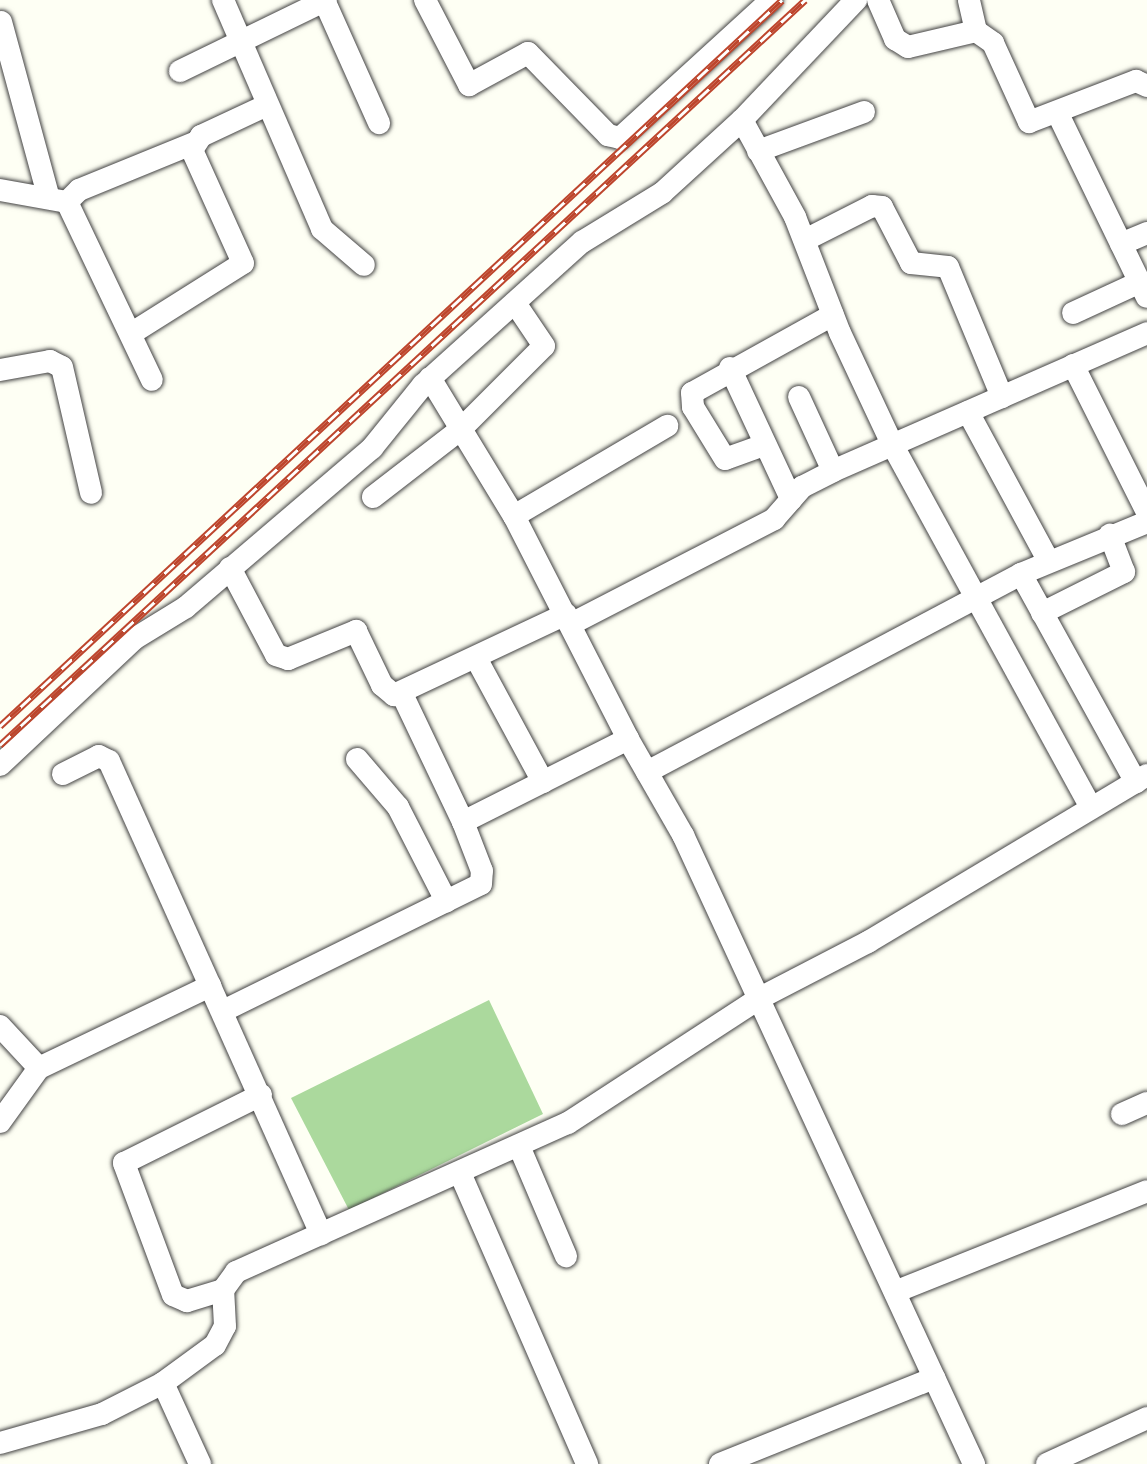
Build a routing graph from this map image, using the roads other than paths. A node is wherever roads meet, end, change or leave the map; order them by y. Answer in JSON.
{"nodes":[{"id":1,"x":223,"y":0,"type":"edge"},
{"id":2,"x":325,"y":0,"type":"edge"},
{"id":3,"x":425,"y":0,"type":"edge"},
{"id":4,"x":771,"y":0,"type":"edge"},
{"id":5,"x":856,"y":0,"type":"edge"},
{"id":6,"x":878,"y":0,"type":"edge"},
{"id":7,"x":969,"y":0,"type":"edge"},
{"id":8,"x":1,"y":22,"type":"edge"},
{"id":9,"x":976,"y":31,"type":"junction"},
{"id":10,"x":238,"y":44,"type":"junction"},
{"id":11,"x":180,"y":71,"type":"dead end"},
{"id":12,"x":1147,"y":86,"type":"edge"},
{"id":13,"x":265,"y":106,"type":"junction"},
{"id":14,"x":864,"y":112,"type":"dead end"},
{"id":15,"x":1058,"y":114,"type":"junction"},
{"id":16,"x":742,"y":120,"type":"junction"},
{"id":17,"x":379,"y":123,"type":"dead end"},
{"id":18,"x":194,"y":143,"type":"junction"},
{"id":19,"x":758,"y":151,"type":"junction"},
{"id":20,"x":0,"y":190,"type":"edge"},
{"id":21,"x":58,"y":199,"type":"junction"},
{"id":22,"x":1147,"y":233,"type":"edge"},
{"id":23,"x":805,"y":240,"type":"junction"},
{"id":24,"x":1121,"y":244,"type":"junction"},
{"id":25,"x":364,"y":266,"type":"dead end"},
{"id":26,"x":1143,"y":289,"type":"edge"},
{"id":27,"x":514,"y":303,"type":"junction"},
{"id":28,"x":1073,"y":313,"type":"dead end"},
{"id":29,"x":833,"y":315,"type":"junction"},
{"id":30,"x":132,"y":333,"type":"junction"},
{"id":31,"x":1147,"y":333,"type":"edge"},
{"id":32,"x":1,"y":365,"type":"edge"},
{"id":33,"x":1073,"y":365,"type":"junction"},
{"id":34,"x":730,"y":368,"type":"junction"},
{"id":35,"x":430,"y":378,"type":"junction"},
{"id":36,"x":152,"y":380,"type":"dead end"},
{"id":37,"x":800,"y":397,"type":"dead end"},
{"id":38,"x":1002,"y":397,"type":"junction"},
{"id":39,"x":968,"y":411,"type":"junction"},
{"id":40,"x":667,"y":426,"type":"dead end"},
{"id":41,"x":461,"y":429,"type":"junction"},
{"id":42,"x":764,"y":445,"type":"junction"},
{"id":43,"x":893,"y":446,"type":"junction"},
{"id":44,"x":833,"y":471,"type":"junction"},
{"id":45,"x":91,"y":493,"type":"dead end"},
{"id":46,"x":373,"y":497,"type":"dead end"},
{"id":47,"x":791,"y":499,"type":"junction"},
{"id":48,"x":1147,"y":512,"type":"edge"},
{"id":49,"x":514,"y":516,"type":"junction"},
{"id":50,"x":1147,"y":522,"type":"edge"},
{"id":51,"x":1110,"y":535,"type":"junction"},
{"id":52,"x":1049,"y":562,"type":"junction"},
{"id":53,"x":230,"y":568,"type":"junction"},
{"id":54,"x":1021,"y":574,"type":"junction"},
{"id":55,"x":977,"y":597,"type":"junction"},
{"id":56,"x":1042,"y":613,"type":"junction"},
{"id":57,"x":569,"y":619,"type":"junction"},
{"id":58,"x":476,"y":658,"type":"junction"},
{"id":59,"x":402,"y":694,"type":"junction"},
{"id":60,"x":628,"y":740,"type":"junction"},
{"id":61,"x":357,"y":759,"type":"dead end"},
{"id":62,"x":0,"y":765,"type":"edge"},
{"id":63,"x":647,"y":772,"type":"junction"},
{"id":64,"x":63,"y":774,"type":"dead end"},
{"id":65,"x":1141,"y":779,"type":"edge"},
{"id":66,"x":543,"y":782,"type":"junction"},
{"id":67,"x":1090,"y":806,"type":"junction"},
{"id":68,"x":463,"y":822,"type":"junction"},
{"id":69,"x":446,"y":901,"type":"junction"},
{"id":70,"x":210,"y":986,"type":"junction"},
{"id":71,"x":760,"y":998,"type":"junction"},
{"id":72,"x":225,"y":1010,"type":"junction"},
{"id":73,"x":0,"y":1026,"type":"edge"},
{"id":74,"x":39,"y":1068,"type":"junction"},
{"id":75,"x":261,"y":1095,"type":"junction"},
{"id":76,"x":1147,"y":1104,"type":"edge"},
{"id":77,"x":1122,"y":1114,"type":"dead end"},
{"id":78,"x":0,"y":1122,"type":"edge"},
{"id":79,"x":519,"y":1146,"type":"junction"},
{"id":80,"x":460,"y":1173,"type":"junction"},
{"id":81,"x":1147,"y":1191,"type":"edge"},
{"id":82,"x":321,"y":1234,"type":"junction"},
{"id":83,"x":566,"y":1256,"type":"dead end"},
{"id":84,"x":223,"y":1290,"type":"junction"},
{"id":85,"x":895,"y":1292,"type":"junction"},
{"id":86,"x":934,"y":1378,"type":"junction"},
{"id":87,"x":163,"y":1383,"type":"junction"},
{"id":88,"x":1147,"y":1418,"type":"edge"},
{"id":89,"x":0,"y":1443,"type":"edge"},
{"id":90,"x":200,"y":1464,"type":"edge"},
{"id":91,"x":587,"y":1464,"type":"edge"},
{"id":92,"x":720,"y":1464,"type":"edge"},
{"id":93,"x":974,"y":1464,"type":"edge"},
{"id":94,"x":1047,"y":1464,"type":"edge"}],
"edges":[{"from":1,"to":10,"type":"street"},
{"from":2,"to":10,"type":"street"},
{"from":2,"to":17,"type":"street"},
{"from":3,"to":4,"type":"street"},
{"from":5,"to":16,"type":"street"},
{"from":6,"to":9,"type":"street"},
{"from":7,"to":9,"type":"street"},
{"from":8,"to":21,"type":"street"},
{"from":9,"to":15,"type":"street"},
{"from":10,"to":11,"type":"street"},
{"from":10,"to":13,"type":"street"},
{"from":12,"to":15,"type":"street"},
{"from":13,"to":18,"type":"street"},
{"from":13,"to":25,"type":"street"},
{"from":14,"to":19,"type":"street"},
{"from":15,"to":24,"type":"street"},
{"from":16,"to":19,"type":"street"},
{"from":16,"to":27,"type":"street"},
{"from":18,"to":21,"type":"street"},
{"from":18,"to":30,"type":"street"},
{"from":19,"to":23,"type":"street"},
{"from":20,"to":21,"type":"street"},
{"from":21,"to":30,"type":"street"},
{"from":22,"to":24,"type":"street"},
{"from":23,"to":29,"type":"street"},
{"from":23,"to":38,"type":"street"},
{"from":24,"to":26,"type":"street"},
{"from":26,"to":28,"type":"street"},
{"from":27,"to":35,"type":"street"},
{"from":27,"to":41,"type":"street"},
{"from":29,"to":34,"type":"street"},
{"from":29,"to":43,"type":"street"},
{"from":30,"to":36,"type":"street"},
{"from":31,"to":33,"type":"street"},
{"from":32,"to":45,"type":"street"},
{"from":33,"to":38,"type":"street"},
{"from":33,"to":48,"type":"street"},
{"from":34,"to":42,"type":"street"},
{"from":34,"to":42,"type":"street"},
{"from":35,"to":41,"type":"street"},
{"from":35,"to":53,"type":"street"},
{"from":37,"to":44,"type":"street"},
{"from":38,"to":39,"type":"street"},
{"from":39,"to":43,"type":"street"},
{"from":39,"to":52,"type":"street"},
{"from":40,"to":49,"type":"street"},
{"from":41,"to":46,"type":"street"},
{"from":41,"to":49,"type":"street"},
{"from":42,"to":47,"type":"street"},
{"from":43,"to":44,"type":"street"},
{"from":43,"to":55,"type":"street"},
{"from":44,"to":47,"type":"street"},
{"from":47,"to":57,"type":"street"},
{"from":49,"to":57,"type":"street"},
{"from":50,"to":51,"type":"street"},
{"from":51,"to":52,"type":"street"},
{"from":51,"to":56,"type":"street"},
{"from":52,"to":54,"type":"street"},
{"from":53,"to":59,"type":"street"},
{"from":53,"to":62,"type":"street"},
{"from":54,"to":55,"type":"street"},
{"from":54,"to":56,"type":"street"},
{"from":55,"to":63,"type":"street"},
{"from":55,"to":67,"type":"street"},
{"from":56,"to":65,"type":"street"},
{"from":57,"to":58,"type":"street"},
{"from":57,"to":60,"type":"street"},
{"from":58,"to":59,"type":"street"},
{"from":58,"to":66,"type":"street"},
{"from":59,"to":68,"type":"street"},
{"from":60,"to":63,"type":"street"},
{"from":60,"to":66,"type":"street"},
{"from":61,"to":69,"type":"street"},
{"from":63,"to":71,"type":"street"},
{"from":64,"to":70,"type":"street"},
{"from":65,"to":67,"type":"street"},
{"from":66,"to":68,"type":"street"},
{"from":67,"to":71,"type":"street"},
{"from":68,"to":69,"type":"street"},
{"from":69,"to":72,"type":"street"},
{"from":70,"to":72,"type":"street"},
{"from":70,"to":74,"type":"street"},
{"from":71,"to":79,"type":"street"},
{"from":71,"to":85,"type":"street"},
{"from":72,"to":75,"type":"street"},
{"from":73,"to":74,"type":"street"},
{"from":74,"to":78,"type":"street"},
{"from":75,"to":82,"type":"street"},
{"from":75,"to":84,"type":"street"},
{"from":76,"to":77,"type":"street"},
{"from":79,"to":80,"type":"street"},
{"from":79,"to":83,"type":"street"},
{"from":80,"to":82,"type":"street"},
{"from":80,"to":91,"type":"street"},
{"from":81,"to":85,"type":"street"},
{"from":82,"to":84,"type":"street"},
{"from":84,"to":87,"type":"street"},
{"from":85,"to":86,"type":"street"},
{"from":86,"to":92,"type":"street"},
{"from":86,"to":93,"type":"street"},
{"from":87,"to":89,"type":"street"},
{"from":87,"to":90,"type":"street"},
{"from":88,"to":94,"type":"street"}]}
